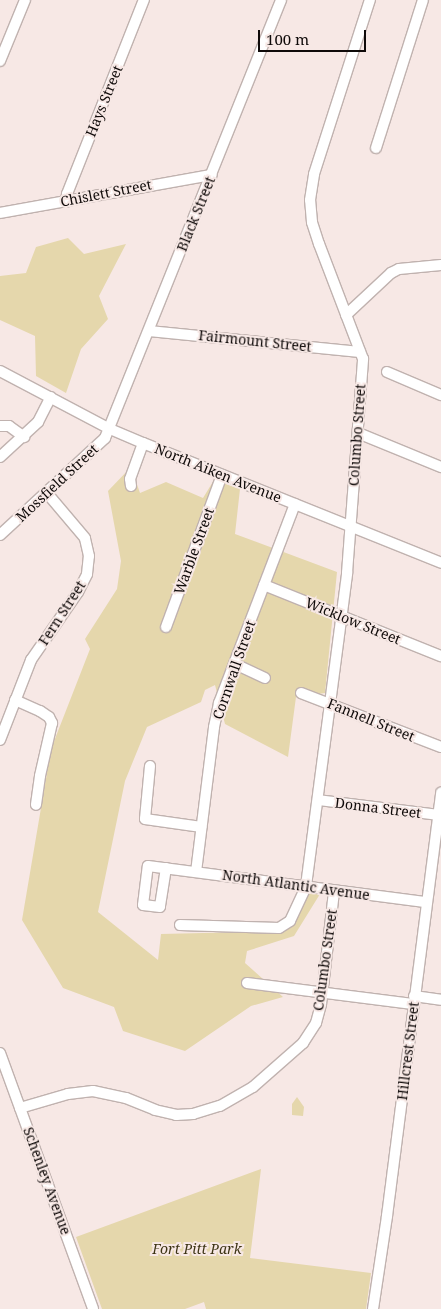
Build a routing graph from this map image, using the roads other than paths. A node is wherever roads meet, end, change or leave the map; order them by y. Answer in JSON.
{"nodes":[{"id":1,"x":25,"y":0,"type":"edge"},
{"id":2,"x":144,"y":0,"type":"edge"},
{"id":3,"x":282,"y":0,"type":"edge"},
{"id":4,"x":370,"y":0,"type":"edge"},
{"id":5,"x":424,"y":0,"type":"edge"},
{"id":6,"x":0,"y":60,"type":"edge"},
{"id":7,"x":376,"y":148,"type":"dead end"},
{"id":8,"x":212,"y":175,"type":"junction"},
{"id":9,"x":66,"y":202,"type":"junction"},
{"id":10,"x":0,"y":213,"type":"edge"},
{"id":11,"x":441,"y":265,"type":"edge"},
{"id":12,"x":346,"y":315,"type":"junction"},
{"id":13,"x":149,"y":331,"type":"junction"},
{"id":14,"x":360,"y":352,"type":"junction"},
{"id":15,"x":0,"y":371,"type":"edge"},
{"id":16,"x":387,"y":372,"type":"dead end"},
{"id":17,"x":441,"y":395,"type":"edge"},
{"id":18,"x":51,"y":397,"type":"junction"},
{"id":19,"x":0,"y":426,"type":"edge"},
{"id":20,"x":110,"y":428,"type":"junction"},
{"id":21,"x":358,"y":434,"type":"junction"},
{"id":22,"x":24,"y":437,"type":"junction"},
{"id":23,"x":143,"y":443,"type":"junction"},
{"id":24,"x":0,"y":457,"type":"edge"},
{"id":25,"x":441,"y":467,"type":"edge"},
{"id":26,"x":222,"y":475,"type":"junction"},
{"id":27,"x":131,"y":486,"type":"dead end"},
{"id":28,"x":47,"y":493,"type":"junction"},
{"id":29,"x":295,"y":504,"type":"junction"},
{"id":30,"x":351,"y":527,"type":"junction"},
{"id":31,"x":0,"y":535,"type":"edge"},
{"id":32,"x":441,"y":563,"type":"edge"},
{"id":33,"x":264,"y":585,"type":"junction"},
{"id":34,"x":340,"y":616,"type":"junction"},
{"id":35,"x":166,"y":628,"type":"dead end"},
{"id":36,"x":441,"y":656,"type":"edge"},
{"id":37,"x":234,"y":664,"type":"junction"},
{"id":38,"x":264,"y":678,"type":"dead end"},
{"id":39,"x":301,"y":693,"type":"dead end"},
{"id":40,"x":15,"y":700,"type":"junction"},
{"id":41,"x":329,"y":703,"type":"junction"},
{"id":42,"x":0,"y":740,"type":"edge"},
{"id":43,"x":441,"y":748,"type":"edge"},
{"id":44,"x":150,"y":766,"type":"dead end"},
{"id":45,"x":441,"y":792,"type":"edge"},
{"id":46,"x":318,"y":800,"type":"junction"},
{"id":47,"x":36,"y":805,"type":"dead end"},
{"id":48,"x":438,"y":815,"type":"junction"},
{"id":49,"x":201,"y":827,"type":"junction"},
{"id":50,"x":437,"y":854,"type":"edge"},
{"id":51,"x":166,"y":868,"type":"dead end"},
{"id":52,"x":196,"y":872,"type":"junction"},
{"id":53,"x":306,"y":886,"type":"junction"},
{"id":54,"x":334,"y":892,"type":"junction"},
{"id":55,"x":427,"y":902,"type":"junction"},
{"id":56,"x":180,"y":924,"type":"dead end"},
{"id":57,"x":247,"y":983,"type":"dead end"},
{"id":58,"x":322,"y":992,"type":"junction"},
{"id":59,"x":414,"y":1000,"type":"junction"},
{"id":60,"x":441,"y":1000,"type":"edge"},
{"id":61,"x":0,"y":1053,"type":"edge"},
{"id":62,"x":20,"y":1108,"type":"junction"},
{"id":63,"x":93,"y":1309,"type":"edge"},
{"id":64,"x":373,"y":1309,"type":"edge"}],
"edges":[{"from":1,"to":6,"type":"street"},
{"from":2,"to":9,"type":"street","name":"Hays Street"},
{"from":3,"to":8,"type":"street","name":"Black Street"},
{"from":4,"to":12,"type":"street","name":"Columbo Street"},
{"from":5,"to":7,"type":"street"},
{"from":8,"to":9,"type":"street","name":"Chislett Street"},
{"from":8,"to":13,"type":"street","name":"Black Street"},
{"from":9,"to":10,"type":"street","name":"Chislett Street"},
{"from":11,"to":12,"type":"street"},
{"from":12,"to":14,"type":"street","name":"Columbo Street"},
{"from":13,"to":14,"type":"street","name":"Fairmount Street"},
{"from":13,"to":20,"type":"street","name":"Black Street"},
{"from":14,"to":21,"type":"street","name":"Columbo Street"},
{"from":15,"to":18,"type":"street","name":"North Aiken Avenue"},
{"from":16,"to":17,"type":"street"},
{"from":18,"to":20,"type":"street","name":"North Aiken Avenue"},
{"from":18,"to":22,"type":"street"},
{"from":19,"to":22,"type":"street"},
{"from":20,"to":23,"type":"street","name":"North Aiken Avenue"},
{"from":20,"to":28,"type":"street","name":"Mossfield Street"},
{"from":21,"to":25,"type":"street"},
{"from":21,"to":30,"type":"street","name":"Columbo Street"},
{"from":22,"to":24,"type":"street"},
{"from":23,"to":26,"type":"street","name":"North Aiken Avenue"},
{"from":23,"to":27,"type":"street"},
{"from":26,"to":29,"type":"street","name":"North Aiken Avenue"},
{"from":26,"to":35,"type":"street","name":"Warble Street"},
{"from":28,"to":31,"type":"street","name":"Mossfield Street"},
{"from":28,"to":40,"type":"street","name":"Fern Street"},
{"from":29,"to":30,"type":"street","name":"North Aiken Avenue"},
{"from":29,"to":33,"type":"street","name":"Cornwall Street"},
{"from":30,"to":32,"type":"street","name":"North Aiken Avenue"},
{"from":30,"to":34,"type":"street","name":"Columbo Street"},
{"from":33,"to":34,"type":"street","name":"Wicklow Street"},
{"from":33,"to":37,"type":"street","name":"Cornwall Street"},
{"from":34,"to":36,"type":"street","name":"Wicklow Street"},
{"from":34,"to":41,"type":"street","name":"Columbo Street"},
{"from":37,"to":38,"type":"street"},
{"from":37,"to":49,"type":"street","name":"Cornwall Street"},
{"from":39,"to":41,"type":"street","name":"Fannell Street"},
{"from":40,"to":42,"type":"street","name":"Fern Street"},
{"from":40,"to":47,"type":"street"},
{"from":41,"to":43,"type":"street","name":"Fannell Street"},
{"from":41,"to":46,"type":"street","name":"Columbo Street"},
{"from":44,"to":49,"type":"street"},
{"from":45,"to":48,"type":"street","name":"Hillcrest Street"},
{"from":46,"to":48,"type":"street","name":"Donna Street"},
{"from":46,"to":53,"type":"street","name":"Columbo Street"},
{"from":48,"to":50,"type":"street","name":"Hillcrest Street"},
{"from":49,"to":52,"type":"street","name":"Cornwall Street"},
{"from":50,"to":55,"type":"street","name":"Hillcrest Street"},
{"from":51,"to":52,"type":"street","name":"North Atlantic Avenue"},
{"from":52,"to":53,"type":"street","name":"North Atlantic Avenue"},
{"from":53,"to":54,"type":"street","name":"North Atlantic Avenue"},
{"from":53,"to":56,"type":"street","name":"Columbo Street"},
{"from":54,"to":55,"type":"street","name":"North Atlantic Avenue"},
{"from":54,"to":58,"type":"street","name":"Columbo Street"},
{"from":55,"to":59,"type":"street","name":"Hillcrest Street"},
{"from":57,"to":58,"type":"street"},
{"from":58,"to":59,"type":"street"},
{"from":58,"to":62,"type":"street","name":"Columbo Street"},
{"from":59,"to":60,"type":"street"},
{"from":59,"to":64,"type":"street","name":"Hillcrest Street"},
{"from":61,"to":62,"type":"street","name":"Schenley Avenue"},
{"from":62,"to":63,"type":"street","name":"Schenley Avenue"}]}
